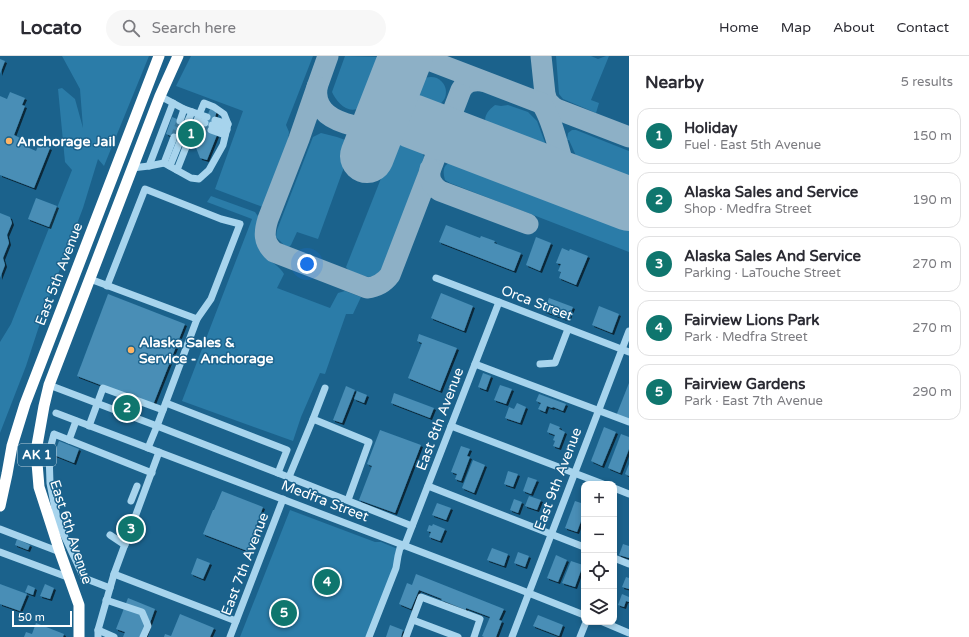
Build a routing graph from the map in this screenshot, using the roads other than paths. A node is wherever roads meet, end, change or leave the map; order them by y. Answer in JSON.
{"nodes":[{"id":1,"x":159,"y":56,"type":"edge"},
{"id":2,"x":178,"y":56,"type":"edge"},
{"id":3,"x":160,"y":96,"type":"junction"},
{"id":4,"x":173,"y":103,"type":"junction"},
{"id":5,"x":184,"y":109,"type":"junction"},
{"id":6,"x":192,"y":112,"type":"junction"},
{"id":7,"x":197,"y":121,"type":"junction"},
{"id":8,"x":227,"y":130,"type":"junction"},
{"id":9,"x":167,"y":164,"type":"junction"},
{"id":10,"x":149,"y":166,"type":"junction"},
{"id":11,"x":132,"y":168,"type":"junction"},
{"id":12,"x":177,"y":170,"type":"junction"},
{"id":13,"x":90,"y":278,"type":"junction"},
{"id":14,"x":436,"y":278,"type":"dead end"},
{"id":15,"x":107,"y":286,"type":"junction"},
{"id":16,"x":499,"y":302,"type":"junction"},
{"id":17,"x":197,"y":320,"type":"junction"},
{"id":18,"x":568,"y":329,"type":"junction"},
{"id":19,"x":629,"y":331,"type":"edge"},
{"id":20,"x":626,"y":350,"type":"edge"},
{"id":21,"x":475,"y":364,"type":"junction"},
{"id":22,"x":540,"y":364,"type":"dead end"},
{"id":23,"x":49,"y":385,"type":"junction"},
{"id":24,"x":325,"y":388,"type":"dead end"},
{"id":25,"x":97,"y":404,"type":"junction"},
{"id":26,"x":164,"y":407,"type":"junction"},
{"id":27,"x":598,"y":410,"type":"junction"},
{"id":28,"x":56,"y":413,"type":"dead end"},
{"id":29,"x":313,"y":419,"type":"junction"},
{"id":30,"x":76,"y":421,"type":"junction"},
{"id":31,"x":629,"y":422,"type":"edge"},
{"id":32,"x":89,"y":426,"type":"junction"},
{"id":33,"x":157,"y":426,"type":"junction"},
{"id":34,"x":451,"y":426,"type":"junction"},
{"id":35,"x":69,"y":440,"type":"junction"},
{"id":36,"x":148,"y":448,"type":"junction"},
{"id":37,"x":159,"y":452,"type":"junction"},
{"id":38,"x":278,"y":473,"type":"junction"},
{"id":39,"x":574,"y":473,"type":"junction"},
{"id":40,"x":152,"y":474,"type":"junction"},
{"id":41,"x":290,"y":477,"type":"junction"},
{"id":42,"x":595,"y":481,"type":"edge"},
{"id":43,"x":137,"y":486,"type":"dead end"},
{"id":44,"x":428,"y":486,"type":"junction"},
{"id":45,"x":617,"y":489,"type":"edge"},
{"id":46,"x":629,"y":494,"type":"edge"},
{"id":47,"x":283,"y":499,"type":"junction"},
{"id":48,"x":348,"y":500,"type":"junction"},
{"id":49,"x":131,"y":501,"type":"dead end"},
{"id":50,"x":0,"y":506,"type":"edge"},
{"id":51,"x":412,"y":526,"type":"junction"},
{"id":52,"x":0,"y":529,"type":"edge"},
{"id":53,"x":551,"y":534,"type":"junction"},
{"id":54,"x":110,"y":535,"type":"dead end"},
{"id":55,"x":404,"y":545,"type":"junction"},
{"id":56,"x":125,"y":546,"type":"junction"},
{"id":57,"x":581,"y":546,"type":"edge"},
{"id":58,"x":0,"y":552,"type":"edge"},
{"id":59,"x":60,"y":552,"type":"junction"},
{"id":60,"x":617,"y":559,"type":"edge"},
{"id":61,"x":629,"y":564,"type":"edge"},
{"id":62,"x":114,"y":574,"type":"junction"},
{"id":63,"x":70,"y":578,"type":"junction"},
{"id":64,"x":110,"y":588,"type":"junction"},
{"id":65,"x":529,"y":592,"type":"junction"},
{"id":66,"x":106,"y":600,"type":"junction"},
{"id":67,"x":581,"y":614,"type":"edge"},
{"id":68,"x":413,"y":620,"type":"junction"},
{"id":69,"x":236,"y":622,"type":"junction"},
{"id":70,"x":585,"y":625,"type":"edge"},
{"id":71,"x":610,"y":625,"type":"edge"},
{"id":72,"x":629,"y":633,"type":"edge"},
{"id":73,"x":98,"y":634,"type":"edge"},
{"id":74,"x":79,"y":637,"type":"edge"},
{"id":75,"x":114,"y":637,"type":"edge"},
{"id":76,"x":143,"y":637,"type":"edge"},
{"id":77,"x":230,"y":637,"type":"edge"},
{"id":78,"x":369,"y":637,"type":"edge"},
{"id":79,"x":406,"y":637,"type":"edge"},
{"id":80,"x":458,"y":637,"type":"edge"},
{"id":81,"x":474,"y":637,"type":"edge"},
{"id":82,"x":512,"y":637,"type":"edge"},
{"id":83,"x":580,"y":637,"type":"edge"}],
"edges":[{"from":1,"to":50,"type":"highway","name":"East 5th Avenue","number":"AK 1"},
{"from":2,"to":3,"type":"highway","number":"AK 1"},
{"from":3,"to":4,"type":"street"},
{"from":3,"to":11,"type":"highway","number":"AK 1"},
{"from":4,"to":5,"type":"street"},
{"from":4,"to":10,"type":"street"},
{"from":5,"to":6,"type":"street"},
{"from":5,"to":6,"type":"street"},
{"from":6,"to":7,"type":"street"},
{"from":7,"to":7,"type":"street"},
{"from":7,"to":8,"type":"street"},
{"from":8,"to":8,"type":"street"},
{"from":8,"to":12,"type":"street"},
{"from":9,"to":10,"type":"street"},
{"from":9,"to":12,"type":"street"},
{"from":9,"to":12,"type":"street"},
{"from":10,"to":11,"type":"street"},
{"from":11,"to":13,"type":"highway","number":"AK 1"},
{"from":13,"to":15,"type":"street"},
{"from":13,"to":23,"type":"highway","name":"East 6th Avenue","number":"AK 1"},
{"from":14,"to":16,"type":"street","name":"Orca Street"},
{"from":15,"to":17,"type":"street"},
{"from":15,"to":17,"type":"street"},
{"from":16,"to":18,"type":"street","name":"Orca Street"},
{"from":16,"to":21,"type":"street","name":"East 8th Avenue"},
{"from":17,"to":26,"type":"street"},
{"from":18,"to":20,"type":"street","name":"Orca Street"},
{"from":18,"to":22,"type":"street"},
{"from":19,"to":20,"type":"street","name":"East 9th Avenue"},
{"from":20,"to":27,"type":"street","name":"East 9th Avenue"},
{"from":21,"to":27,"type":"street"},
{"from":21,"to":34,"type":"street","name":"East 8th Avenue"},
{"from":23,"to":25,"type":"street"},
{"from":23,"to":59,"type":"highway","name":"East 6th Avenue","number":"AK 1"},
{"from":24,"to":29,"type":"street"},
{"from":25,"to":26,"type":"street"},
{"from":25,"to":32,"type":"street"},
{"from":25,"to":33,"type":"street"},
{"from":26,"to":33,"type":"street"},
{"from":26,"to":38,"type":"street"},
{"from":27,"to":31,"type":"street"},
{"from":27,"to":39,"type":"street","name":"East 9th Avenue"},
{"from":28,"to":30,"type":"street","name":"Medfra Street"},
{"from":29,"to":41,"type":"street"},
{"from":29,"to":48,"type":"street"},
{"from":30,"to":32,"type":"street","name":"Medfra Street"},
{"from":30,"to":35,"type":"street"},
{"from":32,"to":36,"type":"street","name":"Medfra Street"},
{"from":33,"to":36,"type":"street"},
{"from":33,"to":38,"type":"street"},
{"from":34,"to":39,"type":"street"},
{"from":34,"to":44,"type":"street","name":"East 8th Avenue"},
{"from":35,"to":40,"type":"street"},
{"from":35,"to":64,"type":"street"},
{"from":36,"to":37,"type":"street","name":"Medfra Street"},
{"from":37,"to":40,"type":"street"},
{"from":37,"to":47,"type":"street","name":"Medfra Street"},
{"from":38,"to":41,"type":"street"},
{"from":39,"to":42,"type":"street"},
{"from":39,"to":53,"type":"street","name":"East 9th Avenue"},
{"from":40,"to":56,"type":"street"},
{"from":41,"to":48,"type":"street"},
{"from":43,"to":49,"type":"street"},
{"from":44,"to":51,"type":"street","name":"East 8th Avenue"},
{"from":44,"to":53,"type":"street"},
{"from":45,"to":46,"type":"street"},
{"from":47,"to":55,"type":"street","name":"Medfra Street"},
{"from":47,"to":69,"type":"street","name":"East 7th Avenue"},
{"from":48,"to":51,"type":"street"},
{"from":51,"to":55,"type":"street","name":"East 8th Avenue"},
{"from":52,"to":59,"type":"street"},
{"from":53,"to":57,"type":"street"},
{"from":53,"to":65,"type":"street","name":"East 9th Avenue"},
{"from":54,"to":56,"type":"street"},
{"from":55,"to":65,"type":"street","name":"Medfra Street"},
{"from":55,"to":78,"type":"street","name":"East 8th Avenue"},
{"from":56,"to":62,"type":"street"},
{"from":58,"to":63,"type":"street"},
{"from":59,"to":63,"type":"highway","name":"East 6th Avenue","number":"AK 1"},
{"from":60,"to":61,"type":"street"},
{"from":62,"to":64,"type":"street"},
{"from":62,"to":69,"type":"street"},
{"from":63,"to":74,"type":"highway","name":"East 6th Avenue","number":"AK 1"},
{"from":64,"to":66,"type":"street"},
{"from":65,"to":67,"type":"street","name":"Medfra Street"},
{"from":65,"to":82,"type":"street","name":"East 9th Avenue"},
{"from":66,"to":73,"type":"street"},
{"from":66,"to":76,"type":"street"},
{"from":68,"to":79,"type":"street"},
{"from":68,"to":80,"type":"street"},
{"from":68,"to":81,"type":"street"},
{"from":69,"to":77,"type":"street","name":"East 7th Avenue"},
{"from":70,"to":83,"type":"street"},
{"from":71,"to":72,"type":"street"},
{"from":73,"to":75,"type":"street"}]}
